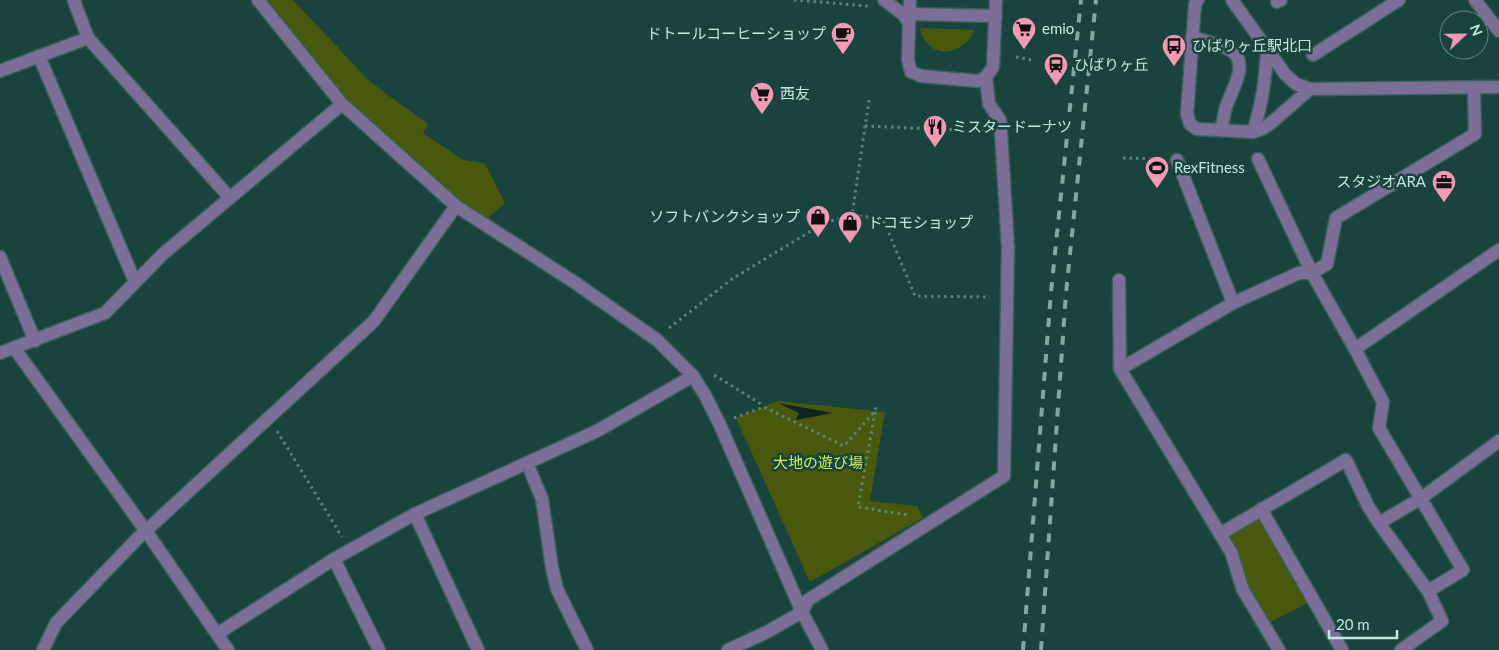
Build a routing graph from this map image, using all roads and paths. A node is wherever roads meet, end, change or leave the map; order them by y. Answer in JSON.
{"nodes":[{"id":1,"x":73,"y":0,"type":"edge"},
{"id":2,"x":258,"y":0,"type":"edge"},
{"id":3,"x":794,"y":0,"type":"edge"},
{"id":4,"x":910,"y":0,"type":"edge"},
{"id":5,"x":996,"y":0,"type":"edge"},
{"id":6,"x":1198,"y":0,"type":"edge"},
{"id":7,"x":1232,"y":0,"type":"edge"},
{"id":8,"x":1399,"y":0,"type":"edge"},
{"id":9,"x":1475,"y":0,"type":"edge"},
{"id":10,"x":880,"y":3,"type":"edge"},
{"id":11,"x":995,"y":16,"type":"junction"},
{"id":12,"x":909,"y":18,"type":"junction"},
{"id":13,"x":1499,"y":31,"type":"edge"},
{"id":14,"x":1192,"y":37,"type":"junction"},
{"id":15,"x":88,"y":38,"type":"junction"},
{"id":16,"x":1267,"y":50,"type":"junction"},
{"id":17,"x":1313,"y":55,"type":"dead end"},
{"id":18,"x":39,"y":56,"type":"junction"},
{"id":19,"x":1016,"y":58,"type":"dead end"},
{"id":20,"x":1031,"y":60,"type":"dead end"},
{"id":21,"x":0,"y":71,"type":"edge"},
{"id":22,"x":986,"y":77,"type":"junction"},
{"id":23,"x":1474,"y":88,"type":"junction"},
{"id":24,"x":1499,"y":88,"type":"edge"},
{"id":25,"x":1310,"y":89,"type":"junction"},
{"id":26,"x":869,"y":100,"type":"dead end"},
{"id":27,"x":342,"y":104,"type":"junction"},
{"id":28,"x":865,"y":126,"type":"junction"},
{"id":29,"x":1221,"y":130,"type":"junction"},
{"id":30,"x":1001,"y":132,"type":"junction"},
{"id":31,"x":1253,"y":132,"type":"junction"},
{"id":32,"x":1123,"y":158,"type":"dead end"},
{"id":33,"x":1162,"y":159,"type":"dead end"},
{"id":34,"x":1258,"y":159,"type":"dead end"},
{"id":35,"x":1177,"y":160,"type":"dead end"},
{"id":36,"x":230,"y":198,"type":"junction"},
{"id":37,"x":456,"y":206,"type":"junction"},
{"id":38,"x":852,"y":215,"type":"junction"},
{"id":39,"x":1499,"y":250,"type":"edge"},
{"id":40,"x":0,"y":257,"type":"edge"},
{"id":41,"x":1312,"y":273,"type":"junction"},
{"id":42,"x":1119,"y":280,"type":"dead end"},
{"id":43,"x":135,"y":282,"type":"junction"},
{"id":44,"x":1008,"y":297,"type":"junction"},
{"id":45,"x":1233,"y":303,"type":"junction"},
{"id":46,"x":657,"y":340,"type":"junction"},
{"id":47,"x":35,"y":341,"type":"junction"},
{"id":48,"x":14,"y":349,"type":"junction"},
{"id":49,"x":1355,"y":349,"type":"junction"},
{"id":50,"x":0,"y":353,"type":"edge"},
{"id":51,"x":1120,"y":369,"type":"junction"},
{"id":52,"x":692,"y":376,"type":"junction"},
{"id":53,"x":764,"y":407,"type":"junction"},
{"id":54,"x":876,"y":407,"type":"dead end"},
{"id":55,"x":875,"y":411,"type":"junction"},
{"id":56,"x":269,"y":418,"type":"junction"},
{"id":57,"x":740,"y":426,"type":"dead end"},
{"id":58,"x":1499,"y":442,"type":"edge"},
{"id":59,"x":527,"y":463,"type":"junction"},
{"id":60,"x":1420,"y":499,"type":"junction"},
{"id":61,"x":1261,"y":509,"type":"junction"},
{"id":62,"x":415,"y":514,"type":"junction"},
{"id":63,"x":914,"y":516,"type":"dead end"},
{"id":64,"x":1379,"y":523,"type":"junction"},
{"id":65,"x":146,"y":531,"type":"junction"},
{"id":66,"x":1220,"y":534,"type":"junction"},
{"id":67,"x":351,"y":551,"type":"junction"},
{"id":68,"x":334,"y":560,"type":"junction"},
{"id":69,"x":1428,"y":591,"type":"junction"},
{"id":70,"x":802,"y":612,"type":"junction"},
{"id":71,"x":217,"y":634,"type":"junction"},
{"id":72,"x":43,"y":650,"type":"edge"},
{"id":73,"x":228,"y":650,"type":"edge"},
{"id":74,"x":379,"y":650,"type":"edge"},
{"id":75,"x":478,"y":650,"type":"edge"},
{"id":76,"x":587,"y":650,"type":"edge"},
{"id":77,"x":728,"y":650,"type":"edge"},
{"id":78,"x":822,"y":650,"type":"edge"},
{"id":79,"x":1279,"y":650,"type":"edge"},
{"id":80,"x":1342,"y":650,"type":"edge"},
{"id":81,"x":1401,"y":650,"type":"edge"}],
"edges":[{"from":1,"to":15,"type":"street"},
{"from":2,"to":27,"type":"street"},
{"from":3,"to":10,"type":"path"},
{"from":4,"to":12,"type":"street"},
{"from":5,"to":11,"type":"street"},
{"from":6,"to":14,"type":"street"},
{"from":7,"to":16,"type":"street"},
{"from":8,"to":17,"type":"street"},
{"from":9,"to":13,"type":"street"},
{"from":10,"to":12,"type":"street"},
{"from":11,"to":12,"type":"street"},
{"from":11,"to":22,"type":"street"},
{"from":12,"to":22,"type":"street"},
{"from":14,"to":29,"type":"street"},
{"from":14,"to":29,"type":"street"},
{"from":15,"to":18,"type":"street"},
{"from":15,"to":36,"type":"street"},
{"from":16,"to":25,"type":"street"},
{"from":16,"to":31,"type":"street"},
{"from":18,"to":21,"type":"street"},
{"from":18,"to":43,"type":"street"},
{"from":19,"to":20,"type":"path"},
{"from":22,"to":30,"type":"street"},
{"from":23,"to":24,"type":"street"},
{"from":23,"to":25,"type":"street"},
{"from":23,"to":41,"type":"street"},
{"from":25,"to":31,"type":"street"},
{"from":26,"to":28,"type":"path"},
{"from":27,"to":36,"type":"street"},
{"from":27,"to":37,"type":"street"},
{"from":28,"to":30,"type":"path"},
{"from":28,"to":38,"type":"path"},
{"from":29,"to":31,"type":"street"},
{"from":30,"to":44,"type":"street"},
{"from":32,"to":33,"type":"path"},
{"from":34,"to":41,"type":"street"},
{"from":35,"to":45,"type":"street"},
{"from":36,"to":43,"type":"street"},
{"from":37,"to":46,"type":"street"},
{"from":37,"to":56,"type":"street"},
{"from":38,"to":44,"type":"path"},
{"from":38,"to":46,"type":"path"},
{"from":39,"to":49,"type":"street"},
{"from":40,"to":47,"type":"street"},
{"from":41,"to":45,"type":"street"},
{"from":41,"to":49,"type":"street"},
{"from":42,"to":51,"type":"street"},
{"from":43,"to":47,"type":"street"},
{"from":44,"to":70,"type":"street"},
{"from":45,"to":51,"type":"street"},
{"from":46,"to":52,"type":"street"},
{"from":47,"to":48,"type":"street"},
{"from":48,"to":50,"type":"street"},
{"from":48,"to":65,"type":"street"},
{"from":49,"to":60,"type":"street"},
{"from":51,"to":66,"type":"street"},
{"from":52,"to":53,"type":"path"},
{"from":52,"to":59,"type":"street"},
{"from":52,"to":70,"type":"street"},
{"from":53,"to":55,"type":"path"},
{"from":53,"to":57,"type":"path"},
{"from":54,"to":55,"type":"path"},
{"from":55,"to":63,"type":"path"},
{"from":56,"to":65,"type":"street"},
{"from":56,"to":67,"type":"path"},
{"from":58,"to":60,"type":"street"},
{"from":59,"to":62,"type":"street"},
{"from":59,"to":76,"type":"street"},
{"from":60,"to":64,"type":"street"},
{"from":60,"to":69,"type":"street"},
{"from":61,"to":64,"type":"street"},
{"from":61,"to":66,"type":"street"},
{"from":61,"to":80,"type":"street"},
{"from":62,"to":67,"type":"street"},
{"from":62,"to":75,"type":"street"},
{"from":64,"to":69,"type":"street"},
{"from":65,"to":71,"type":"street"},
{"from":65,"to":72,"type":"street"},
{"from":66,"to":79,"type":"street"},
{"from":67,"to":68,"type":"street"},
{"from":68,"to":71,"type":"street"},
{"from":68,"to":74,"type":"street"},
{"from":69,"to":81,"type":"street"},
{"from":70,"to":77,"type":"street"},
{"from":70,"to":78,"type":"street"},
{"from":71,"to":73,"type":"street"}]}
